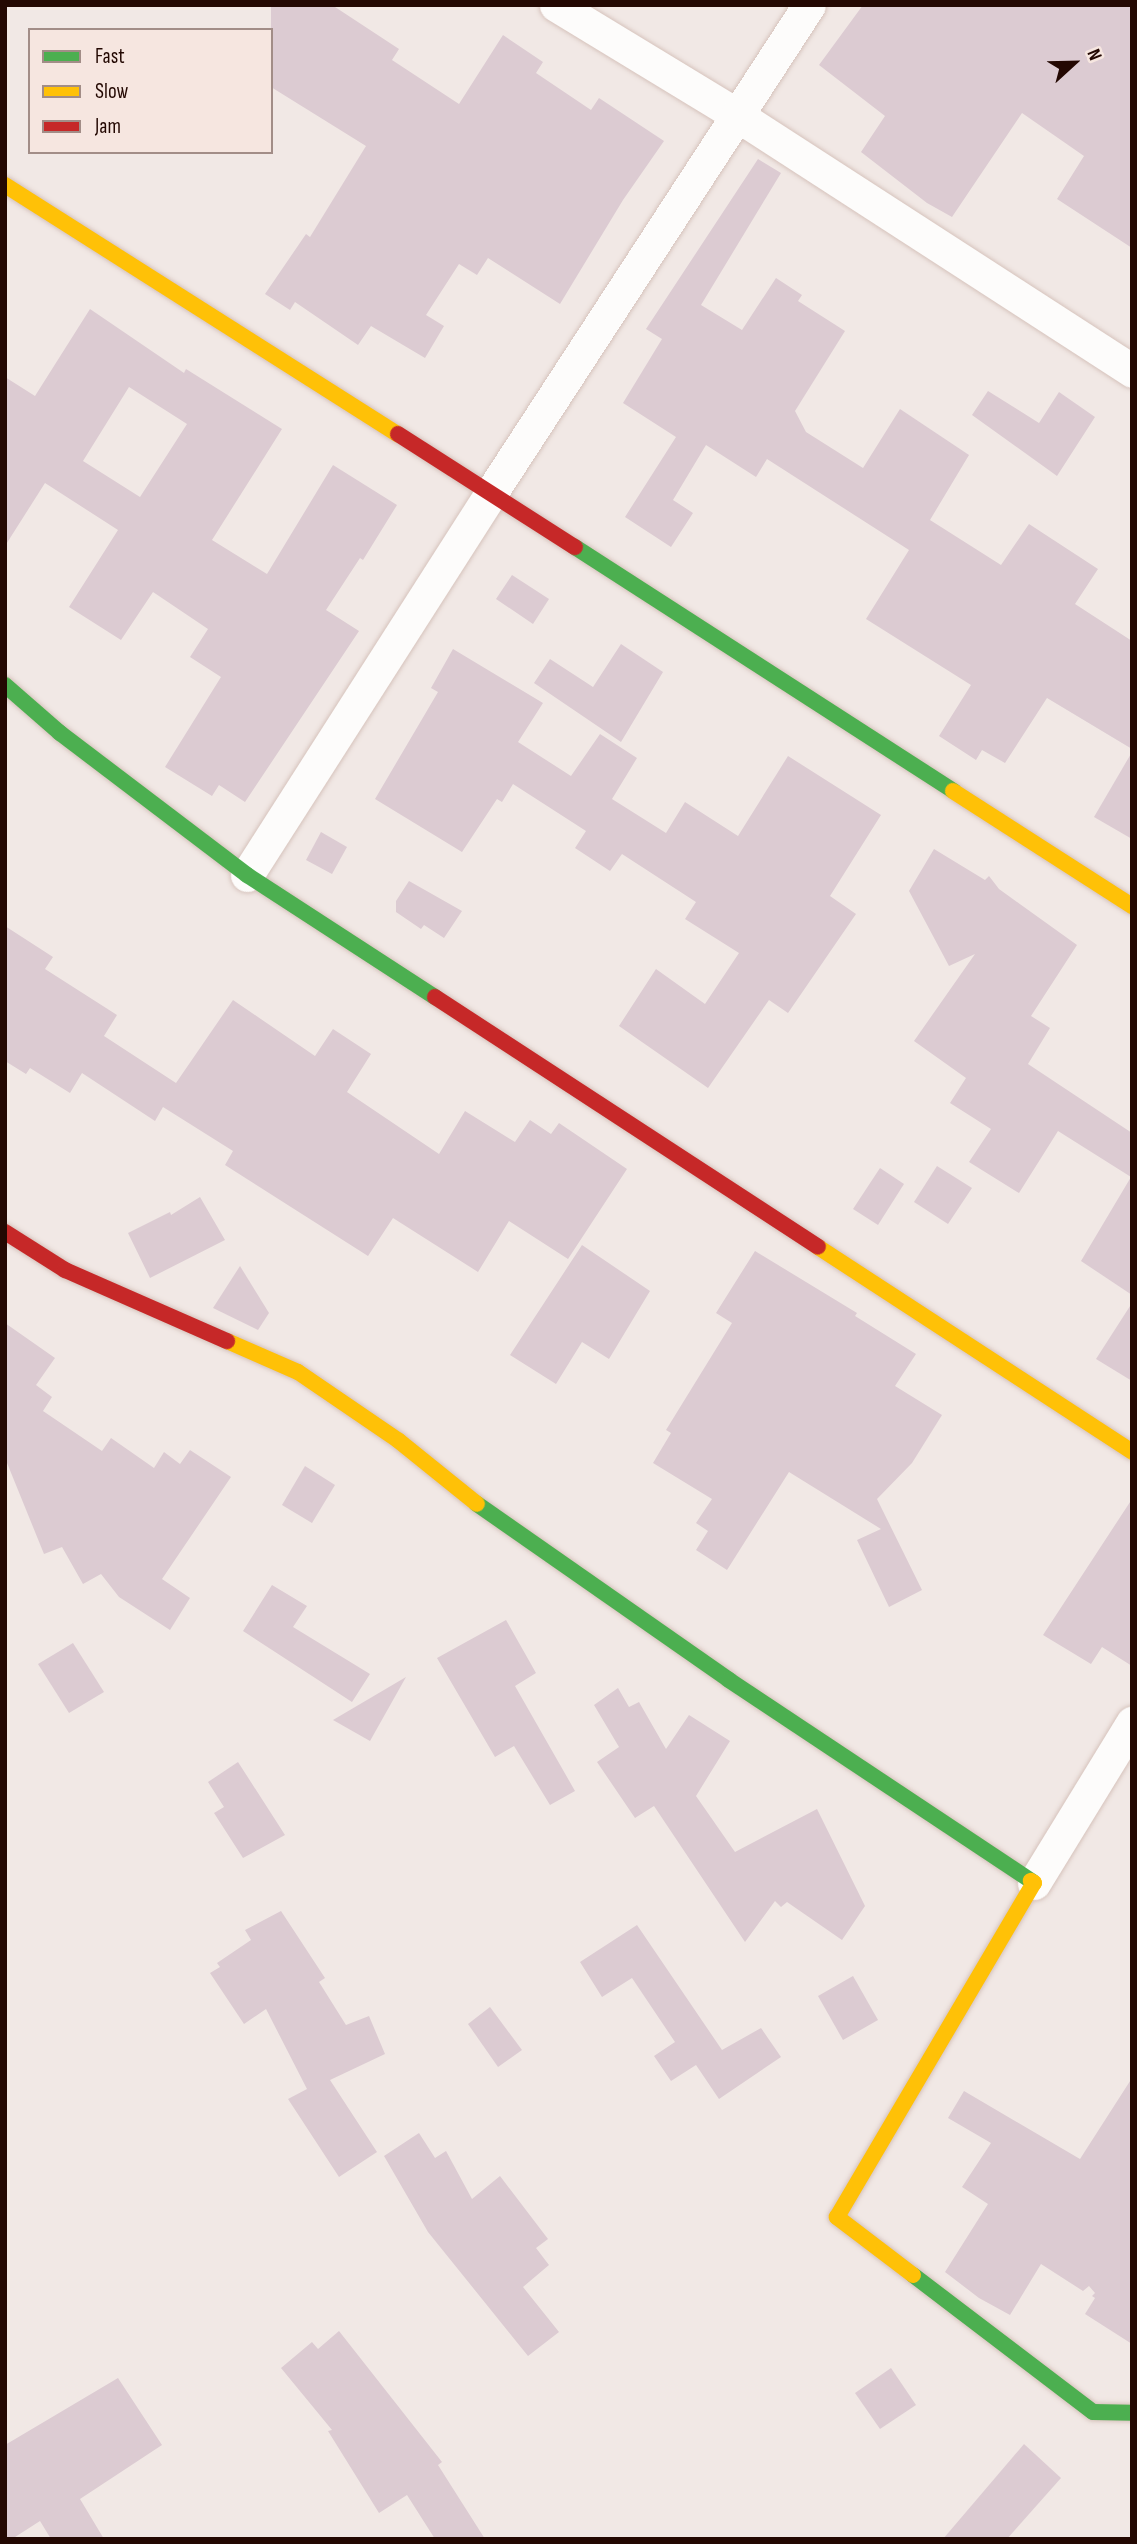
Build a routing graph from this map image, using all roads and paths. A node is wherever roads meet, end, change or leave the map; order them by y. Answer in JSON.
{"nodes":[{"id":1,"x":556,"y":5,"type":"edge"},
{"id":2,"x":809,"y":5,"type":"edge"},
{"id":3,"x":737,"y":115,"type":"junction"},
{"id":4,"x":5,"y":185,"type":"edge"},
{"id":5,"x":1132,"y":371,"type":"edge"},
{"id":6,"x":491,"y":493,"type":"junction"},
{"id":7,"x":5,"y":685,"type":"edge"},
{"id":8,"x":247,"y":875,"type":"junction"},
{"id":9,"x":1132,"y":906,"type":"edge"},
{"id":10,"x":5,"y":1232,"type":"edge"},
{"id":11,"x":1132,"y":1452,"type":"edge"},
{"id":12,"x":1132,"y":1723,"type":"edge"},
{"id":13,"x":1034,"y":1883,"type":"junction"},
{"id":14,"x":1132,"y":2413,"type":"edge"}],
"edges":[{"from":1,"to":3,"type":"street"},
{"from":2,"to":3,"type":"street"},
{"from":3,"to":5,"type":"street"},
{"from":3,"to":6,"type":"street"},
{"from":4,"to":6,"type":"street"},
{"from":6,"to":8,"type":"street"},
{"from":6,"to":9,"type":"street"},
{"from":7,"to":8,"type":"street"},
{"from":8,"to":11,"type":"street"},
{"from":10,"to":13,"type":"street"},
{"from":12,"to":13,"type":"street"},
{"from":13,"to":14,"type":"street"}]}
